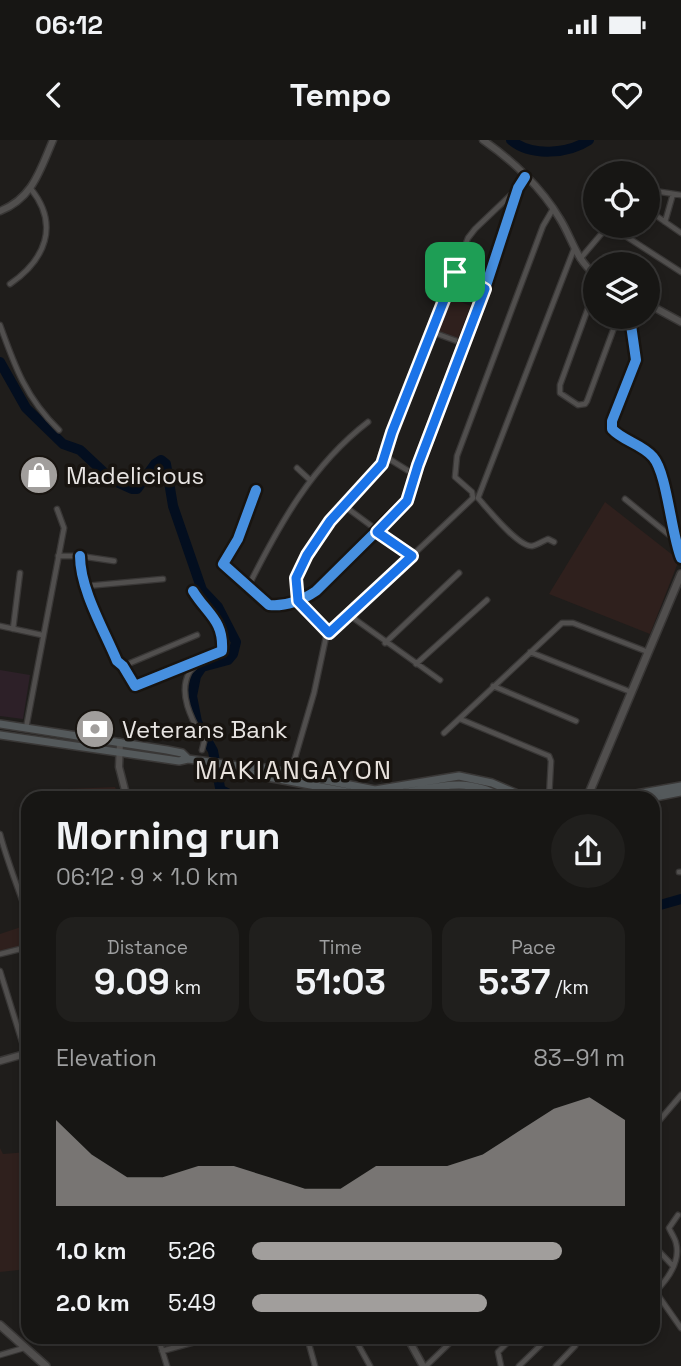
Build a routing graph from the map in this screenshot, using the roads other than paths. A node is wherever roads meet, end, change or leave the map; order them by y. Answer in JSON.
{"nodes":[{"id":1,"x":53,"y":140,"type":"edge"},
{"id":2,"x":483,"y":140,"type":"edge"},
{"id":3,"x":525,"y":177,"type":"junction"},
{"id":4,"x":518,"y":187,"type":"junction"},
{"id":5,"x":31,"y":189,"type":"junction"},
{"id":6,"x":660,"y":192,"type":"edge"},
{"id":7,"x":673,"y":194,"type":"junction"},
{"id":8,"x":681,"y":195,"type":"edge"},
{"id":9,"x":553,"y":209,"type":"junction"},
{"id":10,"x":0,"y":211,"type":"edge"},
{"id":11,"x":660,"y":218,"type":"edge"},
{"id":12,"x":665,"y":222,"type":"junction"},
{"id":13,"x":681,"y":233,"type":"edge"},
{"id":14,"x":598,"y":238,"type":"edge"},
{"id":15,"x":628,"y":238,"type":"edge"},
{"id":16,"x":575,"y":249,"type":"junction"},
{"id":17,"x":580,"y":259,"type":"junction"},
{"id":18,"x":583,"y":262,"type":"edge"},
{"id":19,"x":455,"y":272,"type":"junction"},
{"id":20,"x":681,"y":272,"type":"edge"},
{"id":21,"x":10,"y":284,"type":"dead end"},
{"id":22,"x":485,"y":289,"type":"junction"},
{"id":23,"x":660,"y":310,"type":"edge"},
{"id":24,"x":681,"y":322,"type":"edge"},
{"id":25,"x":583,"y":324,"type":"edge"},
{"id":26,"x":0,"y":325,"type":"edge"},
{"id":27,"x":614,"y":329,"type":"edge"},
{"id":28,"x":632,"y":329,"type":"edge"},
{"id":29,"x":432,"y":332,"type":"junction"},
{"id":30,"x":465,"y":344,"type":"junction"},
{"id":31,"x":368,"y":422,"type":"dead end"},
{"id":32,"x":59,"y":430,"type":"dead end"},
{"id":33,"x":386,"y":457,"type":"junction"},
{"id":34,"x":298,"y":468,"type":"dead end"},
{"id":35,"x":415,"y":476,"type":"junction"},
{"id":36,"x":310,"y":480,"type":"junction"},
{"id":37,"x":256,"y":490,"type":"dead end"},
{"id":38,"x":475,"y":498,"type":"junction"},
{"id":39,"x":625,"y":499,"type":"dead end"},
{"id":40,"x":343,"y":505,"type":"junction"},
{"id":41,"x":57,"y":509,"type":"dead end"},
{"id":42,"x":377,"y":532,"type":"junction"},
{"id":43,"x":674,"y":538,"type":"junction"},
{"id":44,"x":554,"y":542,"type":"dead end"},
{"id":45,"x":58,"y":556,"type":"junction"},
{"id":46,"x":80,"y":556,"type":"junction"},
{"id":47,"x":412,"y":556,"type":"junction"},
{"id":48,"x":681,"y":558,"type":"edge"},
{"id":49,"x":114,"y":561,"type":"dead end"},
{"id":50,"x":20,"y":573,"type":"dead end"},
{"id":51,"x":459,"y":573,"type":"dead end"},
{"id":52,"x":681,"y":574,"type":"edge"},
{"id":53,"x":163,"y":579,"type":"dead end"},
{"id":54,"x":86,"y":586,"type":"junction"},
{"id":55,"x":248,"y":587,"type":"junction"},
{"id":56,"x":193,"y":591,"type":"dead end"},
{"id":57,"x":487,"y":600,"type":"dead end"},
{"id":58,"x":298,"y":601,"type":"junction"},
{"id":59,"x":349,"y":615,"type":"junction"},
{"id":60,"x":0,"y":626,"type":"edge"},
{"id":61,"x":13,"y":629,"type":"junction"},
{"id":62,"x":329,"y":633,"type":"junction"},
{"id":63,"x":42,"y":635,"type":"junction"},
{"id":64,"x":197,"y":635,"type":"dead end"},
{"id":65,"x":385,"y":643,"type":"junction"},
{"id":66,"x":530,"y":652,"type":"junction"},
{"id":67,"x":648,"y":652,"type":"junction"},
{"id":68,"x":205,"y":658,"type":"junction"},
{"id":69,"x":416,"y":664,"type":"junction"},
{"id":70,"x":123,"y":666,"type":"junction"},
{"id":71,"x":440,"y":680,"type":"dead end"},
{"id":72,"x":493,"y":686,"type":"junction"},
{"id":73,"x":631,"y":692,"type":"junction"},
{"id":74,"x":460,"y":719,"type":"junction"},
{"id":75,"x":576,"y":721,"type":"dead end"},
{"id":76,"x":0,"y":724,"type":"edge"},
{"id":77,"x":26,"y":728,"type":"junction"},
{"id":78,"x":444,"y":733,"type":"dead end"},
{"id":79,"x":0,"y":734,"type":"edge"},
{"id":80,"x":120,"y":742,"type":"junction"},
{"id":81,"x":202,"y":750,"type":"dead end"},
{"id":82,"x":118,"y":753,"type":"junction"},
{"id":83,"x":188,"y":759,"type":"junction"},
{"id":84,"x":290,"y":776,"type":"junction"},
{"id":85,"x":681,"y":786,"type":"edge"},
{"id":86,"x":351,"y":790,"type":"junction"},
{"id":87,"x":125,"y":791,"type":"edge"},
{"id":88,"x":356,"y":791,"type":"edge"},
{"id":89,"x":422,"y":791,"type":"edge"},
{"id":90,"x":490,"y":791,"type":"edge"},
{"id":91,"x":511,"y":791,"type":"edge"},
{"id":92,"x":549,"y":791,"type":"edge"},
{"id":93,"x":590,"y":791,"type":"edge"},
{"id":94,"x":653,"y":791,"type":"edge"},
{"id":95,"x":681,"y":792,"type":"edge"},
{"id":96,"x":660,"y":796,"type":"edge"},
{"id":97,"x":0,"y":834,"type":"edge"},
{"id":98,"x":2,"y":854,"type":"edge"},
{"id":99,"x":21,"y":895,"type":"edge"},
{"id":100,"x":21,"y":949,"type":"edge"},
{"id":101,"x":0,"y":954,"type":"edge"},
{"id":102,"x":0,"y":971,"type":"edge"},
{"id":103,"x":21,"y":1037,"type":"edge"},
{"id":104,"x":21,"y":1057,"type":"edge"},
{"id":105,"x":0,"y":1061,"type":"edge"},
{"id":106,"x":681,"y":1095,"type":"edge"},
{"id":107,"x":660,"y":1120,"type":"edge"},
{"id":108,"x":678,"y":1214,"type":"dead end"},
{"id":109,"x":660,"y":1252,"type":"edge"},
{"id":110,"x":673,"y":1266,"type":"junction"},
{"id":111,"x":660,"y":1285,"type":"edge"},
{"id":112,"x":660,"y":1298,"type":"edge"},
{"id":113,"x":0,"y":1325,"type":"edge"},
{"id":114,"x":681,"y":1328,"type":"edge"},
{"id":115,"x":160,"y":1344,"type":"edge"},
{"id":116,"x":188,"y":1344,"type":"edge"},
{"id":117,"x":309,"y":1344,"type":"edge"},
{"id":118,"x":358,"y":1344,"type":"edge"},
{"id":119,"x":411,"y":1344,"type":"edge"},
{"id":120,"x":449,"y":1344,"type":"edge"},
{"id":121,"x":506,"y":1344,"type":"edge"},
{"id":122,"x":541,"y":1344,"type":"edge"},
{"id":123,"x":575,"y":1346,"type":"dead end"},
{"id":124,"x":25,"y":1348,"type":"junction"},
{"id":125,"x":162,"y":1351,"type":"junction"},
{"id":126,"x":0,"y":1355,"type":"edge"},
{"id":127,"x":46,"y":1366,"type":"edge"},
{"id":128,"x":167,"y":1366,"type":"edge"},
{"id":129,"x":315,"y":1366,"type":"edge"},
{"id":130,"x":370,"y":1366,"type":"edge"},
{"id":131,"x":425,"y":1366,"type":"edge"},
{"id":132,"x":501,"y":1366,"type":"edge"},
{"id":133,"x":519,"y":1366,"type":"edge"},
{"id":134,"x":556,"y":1366,"type":"edge"}],
"edges":[{"from":1,"to":5,"type":"street"},
{"from":2,"to":3,"type":"street"},
{"from":3,"to":4,"type":"street"},
{"from":3,"to":9,"type":"street"},
{"from":4,"to":19,"type":"street"},
{"from":4,"to":22,"type":"street"},
{"from":5,"to":10,"type":"street"},
{"from":5,"to":21,"type":"street"},
{"from":6,"to":7,"type":"street"},
{"from":7,"to":8,"type":"street"},
{"from":7,"to":12,"type":"street"},
{"from":9,"to":16,"type":"street"},
{"from":9,"to":38,"type":"street"},
{"from":11,"to":12,"type":"street"},
{"from":12,"to":13,"type":"street"},
{"from":14,"to":17,"type":"street"},
{"from":15,"to":20,"type":"street"},
{"from":16,"to":17,"type":"street"},
{"from":16,"to":38,"type":"street"},
{"from":17,"to":18,"type":"street"},
{"from":19,"to":22,"type":"street"},
{"from":19,"to":29,"type":"street"},
{"from":22,"to":30,"type":"street"},
{"from":23,"to":24,"type":"street"},
{"from":25,"to":27,"type":"street"},
{"from":26,"to":32,"type":"street"},
{"from":28,"to":43,"type":"street"},
{"from":29,"to":30,"type":"street"},
{"from":29,"to":33,"type":"street"},
{"from":30,"to":35,"type":"street"},
{"from":31,"to":36,"type":"street"},
{"from":33,"to":35,"type":"street"},
{"from":33,"to":40,"type":"street"},
{"from":34,"to":36,"type":"street"},
{"from":35,"to":42,"type":"street"},
{"from":36,"to":55,"type":"street"},
{"from":37,"to":55,"type":"street"},
{"from":38,"to":44,"type":"street"},
{"from":38,"to":47,"type":"street"},
{"from":39,"to":43,"type":"street"},
{"from":40,"to":42,"type":"street"},
{"from":40,"to":58,"type":"street"},
{"from":41,"to":45,"type":"street"},
{"from":42,"to":47,"type":"street"},
{"from":42,"to":58,"type":"street"},
{"from":43,"to":48,"type":"street"},
{"from":45,"to":46,"type":"street"},
{"from":45,"to":63,"type":"street"},
{"from":46,"to":49,"type":"street"},
{"from":46,"to":54,"type":"street"},
{"from":47,"to":59,"type":"street"},
{"from":50,"to":61,"type":"street"},
{"from":51,"to":65,"type":"street"},
{"from":52,"to":67,"type":"main road"},
{"from":53,"to":54,"type":"street"},
{"from":54,"to":70,"type":"street"},
{"from":55,"to":58,"type":"street"},
{"from":56,"to":68,"type":"street"},
{"from":57,"to":69,"type":"street"},
{"from":58,"to":62,"type":"street"},
{"from":59,"to":62,"type":"street"},
{"from":59,"to":65,"type":"street"},
{"from":60,"to":61,"type":"street"},
{"from":61,"to":63,"type":"street"},
{"from":62,"to":84,"type":"street"},
{"from":63,"to":77,"type":"street"},
{"from":64,"to":70,"type":"street"},
{"from":65,"to":69,"type":"street"},
{"from":66,"to":67,"type":"street"},
{"from":66,"to":72,"type":"street"},
{"from":66,"to":73,"type":"street"},
{"from":67,"to":73,"type":"main road"},
{"from":68,"to":70,"type":"street"},
{"from":68,"to":81,"type":"street"},
{"from":69,"to":71,"type":"street"},
{"from":72,"to":74,"type":"street"},
{"from":72,"to":75,"type":"street"},
{"from":73,"to":93,"type":"main road"},
{"from":74,"to":78,"type":"street"},
{"from":74,"to":92,"type":"street"},
{"from":76,"to":77,"type":"main road"},
{"from":77,"to":80,"type":"main road"},
{"from":79,"to":82,"type":"main road"},
{"from":80,"to":82,"type":"street"},
{"from":80,"to":83,"type":"main road"},
{"from":82,"to":83,"type":"main road"},
{"from":82,"to":87,"type":"street"},
{"from":83,"to":84,"type":"main road"},
{"from":84,"to":86,"type":"main road"},
{"from":85,"to":94,"type":"main road"},
{"from":86,"to":88,"type":"main road"},
{"from":86,"to":91,"type":"main road"},
{"from":89,"to":90,"type":"main road"},
{"from":95,"to":96,"type":"main road"},
{"from":97,"to":98,"type":"street"},
{"from":98,"to":99,"type":"street"},
{"from":100,"to":101,"type":"street"},
{"from":102,"to":103,"type":"street"},
{"from":104,"to":105,"type":"street"},
{"from":106,"to":107,"type":"street"},
{"from":108,"to":110,"type":"street"},
{"from":109,"to":110,"type":"street"},
{"from":110,"to":111,"type":"street"},
{"from":112,"to":114,"type":"street"},
{"from":113,"to":124,"type":"main road"},
{"from":115,"to":125,"type":"street"},
{"from":116,"to":125,"type":"street"},
{"from":117,"to":129,"type":"street"},
{"from":118,"to":130,"type":"street"},
{"from":119,"to":131,"type":"street"},
{"from":120,"to":131,"type":"street"},
{"from":121,"to":132,"type":"street"},
{"from":122,"to":133,"type":"street"},
{"from":123,"to":134,"type":"street"},
{"from":124,"to":126,"type":"street"},
{"from":124,"to":127,"type":"main road"},
{"from":125,"to":128,"type":"street"}]}
